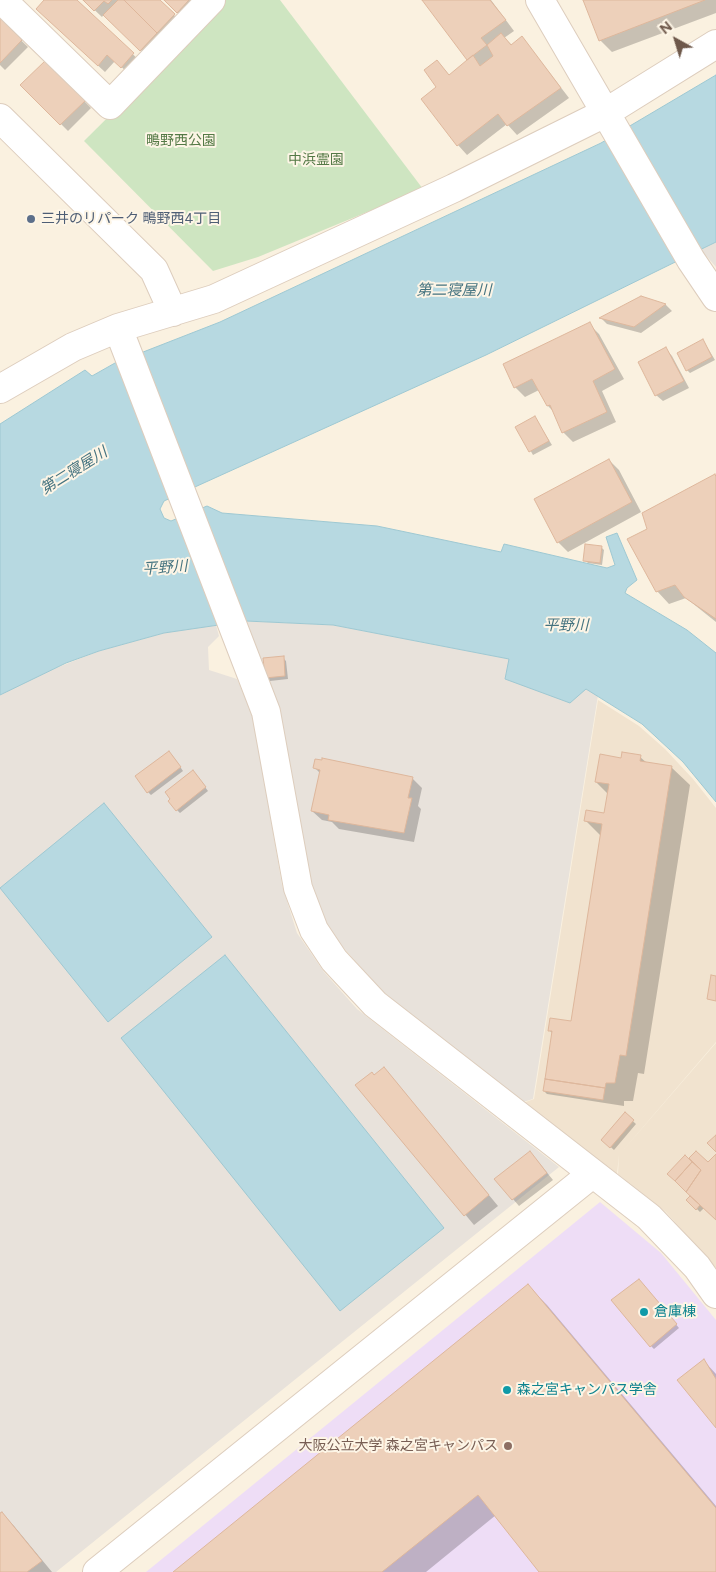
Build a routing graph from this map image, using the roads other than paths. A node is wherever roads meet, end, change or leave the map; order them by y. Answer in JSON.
{"nodes":[{"id":1,"x":2,"y":0,"type":"edge"},
{"id":2,"x":211,"y":0,"type":"edge"},
{"id":3,"x":540,"y":0,"type":"edge"},
{"id":4,"x":716,"y":44,"type":"edge"},
{"id":5,"x":0,"y":118,"type":"edge"},
{"id":6,"x":610,"y":122,"type":"junction"},
{"id":7,"x":716,"y":297,"type":"edge"},
{"id":8,"x":173,"y":312,"type":"junction"},
{"id":9,"x":123,"y":340,"type":"junction"},
{"id":10,"x":0,"y":389,"type":"edge"},
{"id":11,"x":592,"y":1174,"type":"junction"},
{"id":12,"x":716,"y":1294,"type":"edge"},
{"id":13,"x":97,"y":1572,"type":"edge"}],
"edges":[{"from":1,"to":2,"type":"street"},
{"from":3,"to":6,"type":"street"},
{"from":4,"to":6,"type":"street"},
{"from":5,"to":8,"type":"street"},
{"from":6,"to":7,"type":"street"},
{"from":6,"to":8,"type":"street"},
{"from":8,"to":9,"type":"street"},
{"from":9,"to":10,"type":"street"},
{"from":9,"to":11,"type":"street"},
{"from":11,"to":12,"type":"street"},
{"from":11,"to":13,"type":"street"}]}
